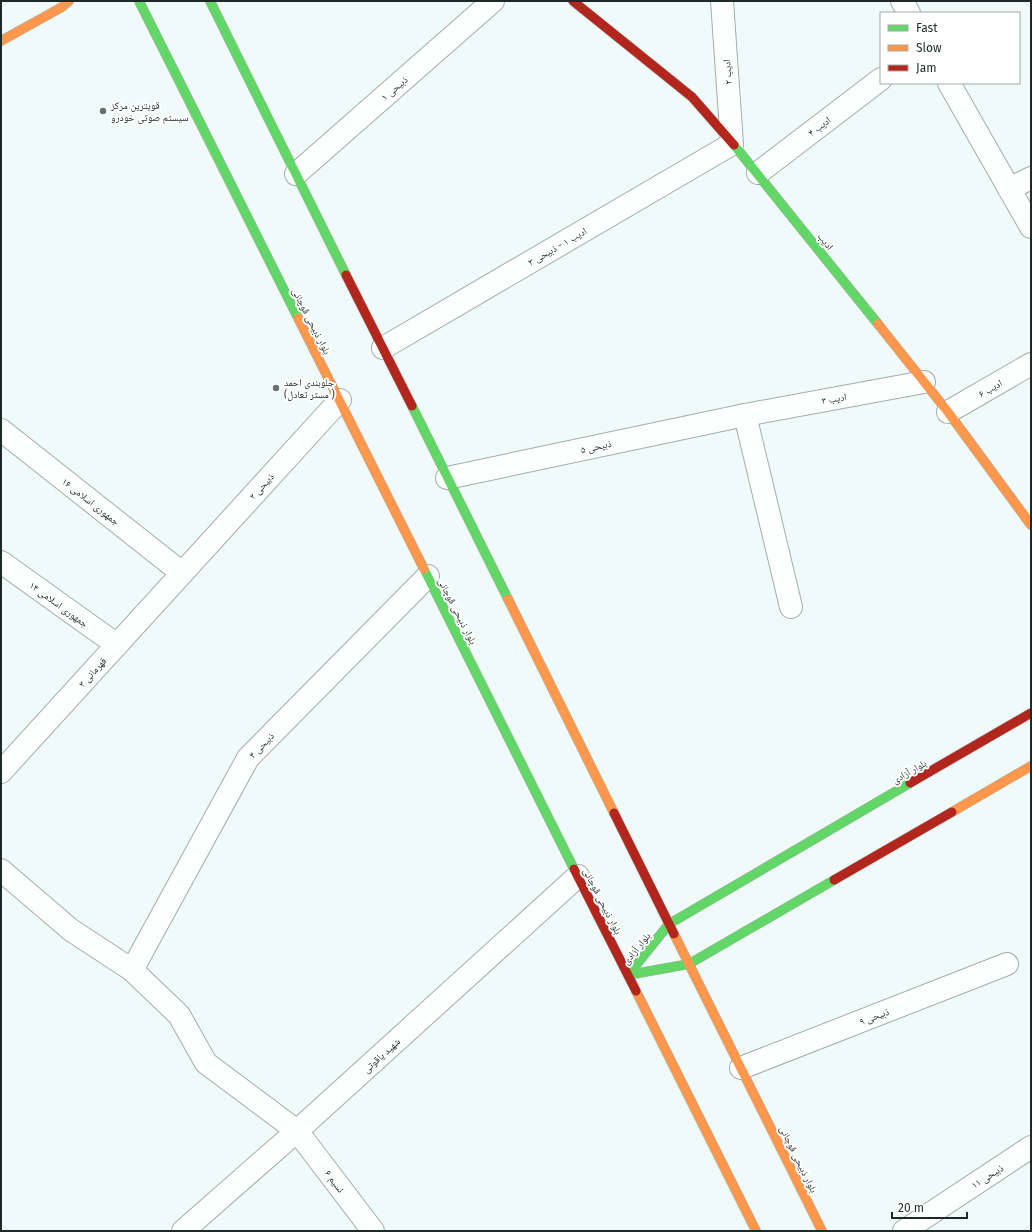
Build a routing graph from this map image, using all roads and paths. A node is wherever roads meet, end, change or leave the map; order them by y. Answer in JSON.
{"nodes":[{"id":1,"x":69,"y":1,"type":"edge"},
{"id":2,"x":139,"y":1,"type":"edge"},
{"id":3,"x":210,"y":1,"type":"edge"},
{"id":4,"x":493,"y":1,"type":"edge"},
{"id":5,"x":572,"y":1,"type":"edge"},
{"id":6,"x":722,"y":1,"type":"edge"},
{"id":7,"x":902,"y":1,"type":"edge"},
{"id":8,"x":908,"y":12,"type":"edge"},
{"id":9,"x":1,"y":41,"type":"edge"},
{"id":10,"x":880,"y":80,"type":"edge"},
{"id":11,"x":950,"y":84,"type":"edge"},
{"id":12,"x":732,"y":144,"type":"junction"},
{"id":13,"x":758,"y":173,"type":"junction"},
{"id":14,"x":296,"y":174,"type":"junction"},
{"id":15,"x":1031,"y":178,"type":"edge"},
{"id":16,"x":1010,"y":189,"type":"junction"},
{"id":17,"x":1031,"y":226,"type":"edge"},
{"id":18,"x":382,"y":348,"type":"junction"},
{"id":19,"x":1031,"y":364,"type":"edge"},
{"id":20,"x":924,"y":382,"type":"junction"},
{"id":21,"x":340,"y":400,"type":"junction"},
{"id":22,"x":948,"y":412,"type":"junction"},
{"id":23,"x":745,"y":415,"type":"junction"},
{"id":24,"x":1,"y":430,"type":"edge"},
{"id":25,"x":447,"y":478,"type":"junction"},
{"id":26,"x":1031,"y":525,"type":"edge"},
{"id":27,"x":1,"y":562,"type":"edge"},
{"id":28,"x":182,"y":573,"type":"junction"},
{"id":29,"x":428,"y":576,"type":"junction"},
{"id":30,"x":791,"y":607,"type":"dead end"},
{"id":31,"x":116,"y":645,"type":"junction"},
{"id":32,"x":1031,"y":713,"type":"edge"},
{"id":33,"x":1031,"y":766,"type":"edge"},
{"id":34,"x":1,"y":772,"type":"edge"},
{"id":35,"x":1,"y":870,"type":"edge"},
{"id":36,"x":578,"y":876,"type":"junction"},
{"id":37,"x":670,"y":924,"type":"junction"},
{"id":38,"x":689,"y":964,"type":"junction"},
{"id":39,"x":1007,"y":964,"type":"dead end"},
{"id":40,"x":132,"y":970,"type":"junction"},
{"id":41,"x":628,"y":975,"type":"junction"},
{"id":42,"x":741,"y":1068,"type":"junction"},
{"id":43,"x":297,"y":1131,"type":"junction"},
{"id":44,"x":1031,"y":1147,"type":"edge"},
{"id":45,"x":183,"y":1231,"type":"edge"},
{"id":46,"x":373,"y":1231,"type":"edge"},
{"id":47,"x":756,"y":1231,"type":"edge"},
{"id":48,"x":822,"y":1231,"type":"edge"},
{"id":49,"x":904,"y":1231,"type":"edge"}],
"edges":[{"from":1,"to":9,"type":"main road"},
{"from":2,"to":21,"type":"main road","name":"بلوار ذبیحی قوچانی"},
{"from":3,"to":14,"type":"main road","name":"بلوار ذبیحی قوچانی"},
{"from":4,"to":14,"type":"street","name":"ذبیحی ۱"},
{"from":5,"to":12,"type":"main road","name":"ادیب"},
{"from":6,"to":12,"type":"street","name":"ادیب ۲"},
{"from":7,"to":8,"type":"street"},
{"from":10,"to":13,"type":"street","name":"ادیب ۴"},
{"from":11,"to":16,"type":"street"},
{"from":12,"to":13,"type":"main road","name":"ادیب"},
{"from":12,"to":18,"type":"street","name":"ادیب ۱ - ذبیحی ۳"},
{"from":13,"to":20,"type":"main road","name":"ادیب"},
{"from":14,"to":18,"type":"main road","name":"بلوار ذبیحی قوچانی"},
{"from":15,"to":16,"type":"street"},
{"from":16,"to":17,"type":"street"},
{"from":18,"to":25,"type":"main road","name":"بلوار ذبیحی قوچانی"},
{"from":19,"to":22,"type":"street","name":"ادیب ۶"},
{"from":20,"to":22,"type":"main road","name":"ادیب"},
{"from":20,"to":23,"type":"street","name":"ادیب ۳"},
{"from":21,"to":28,"type":"street","name":"ذبیحی ۲"},
{"from":21,"to":29,"type":"main road","name":"بلوار ذبیحی قوچانی"},
{"from":22,"to":26,"type":"main road","name":"ادیب"},
{"from":23,"to":25,"type":"street","name":"ذبیحی ۵"},
{"from":23,"to":30,"type":"street"},
{"from":24,"to":28,"type":"street","name":"جمهوری اسلامی ۱۶"},
{"from":25,"to":37,"type":"main road","name":"بلوار ذبیحی قوچانی"},
{"from":27,"to":31,"type":"street","name":"جمهوری اسلامی ۱۴"},
{"from":28,"to":31,"type":"street","name":"قهرمانی ۳"},
{"from":29,"to":36,"type":"main road","name":"بلوار ذبیحی قوچانی"},
{"from":29,"to":40,"type":"street","name":"ذبیحی ۴"},
{"from":31,"to":34,"type":"street","name":"قهرمانی ۳"},
{"from":32,"to":37,"type":"main road","name":"بلوار آزادی"},
{"from":33,"to":38,"type":"main road","name":"بلوار آزادی"},
{"from":35,"to":40,"type":"street","name":"نسیم ۶"},
{"from":36,"to":41,"type":"main road","name":"بلوار ذبیحی قوچانی"},
{"from":36,"to":43,"type":"street","name":"شهید یاقوتی"},
{"from":37,"to":38,"type":"main road","name":"بلوار ذبیحی قوچانی"},
{"from":37,"to":41,"type":"main road","name":"بلوار آزادی"},
{"from":38,"to":41,"type":"main road","name":"بلوار آزادی"},
{"from":38,"to":42,"type":"main road","name":"بلوار ذبیحی قوچانی"},
{"from":39,"to":42,"type":"street","name":"ذبیحی ۹"},
{"from":40,"to":43,"type":"street","name":"نسیم ۶"},
{"from":41,"to":47,"type":"main road","name":"بلوار ذبیحی قوچانی"},
{"from":42,"to":48,"type":"main road","name":"بلوار ذبیحی قوچانی"},
{"from":43,"to":45,"type":"street","name":"شهید یاقوتی"},
{"from":43,"to":46,"type":"street","name":"نسیم ۶"},
{"from":44,"to":49,"type":"street","name":"ذبیحی ۱۱"}]}
